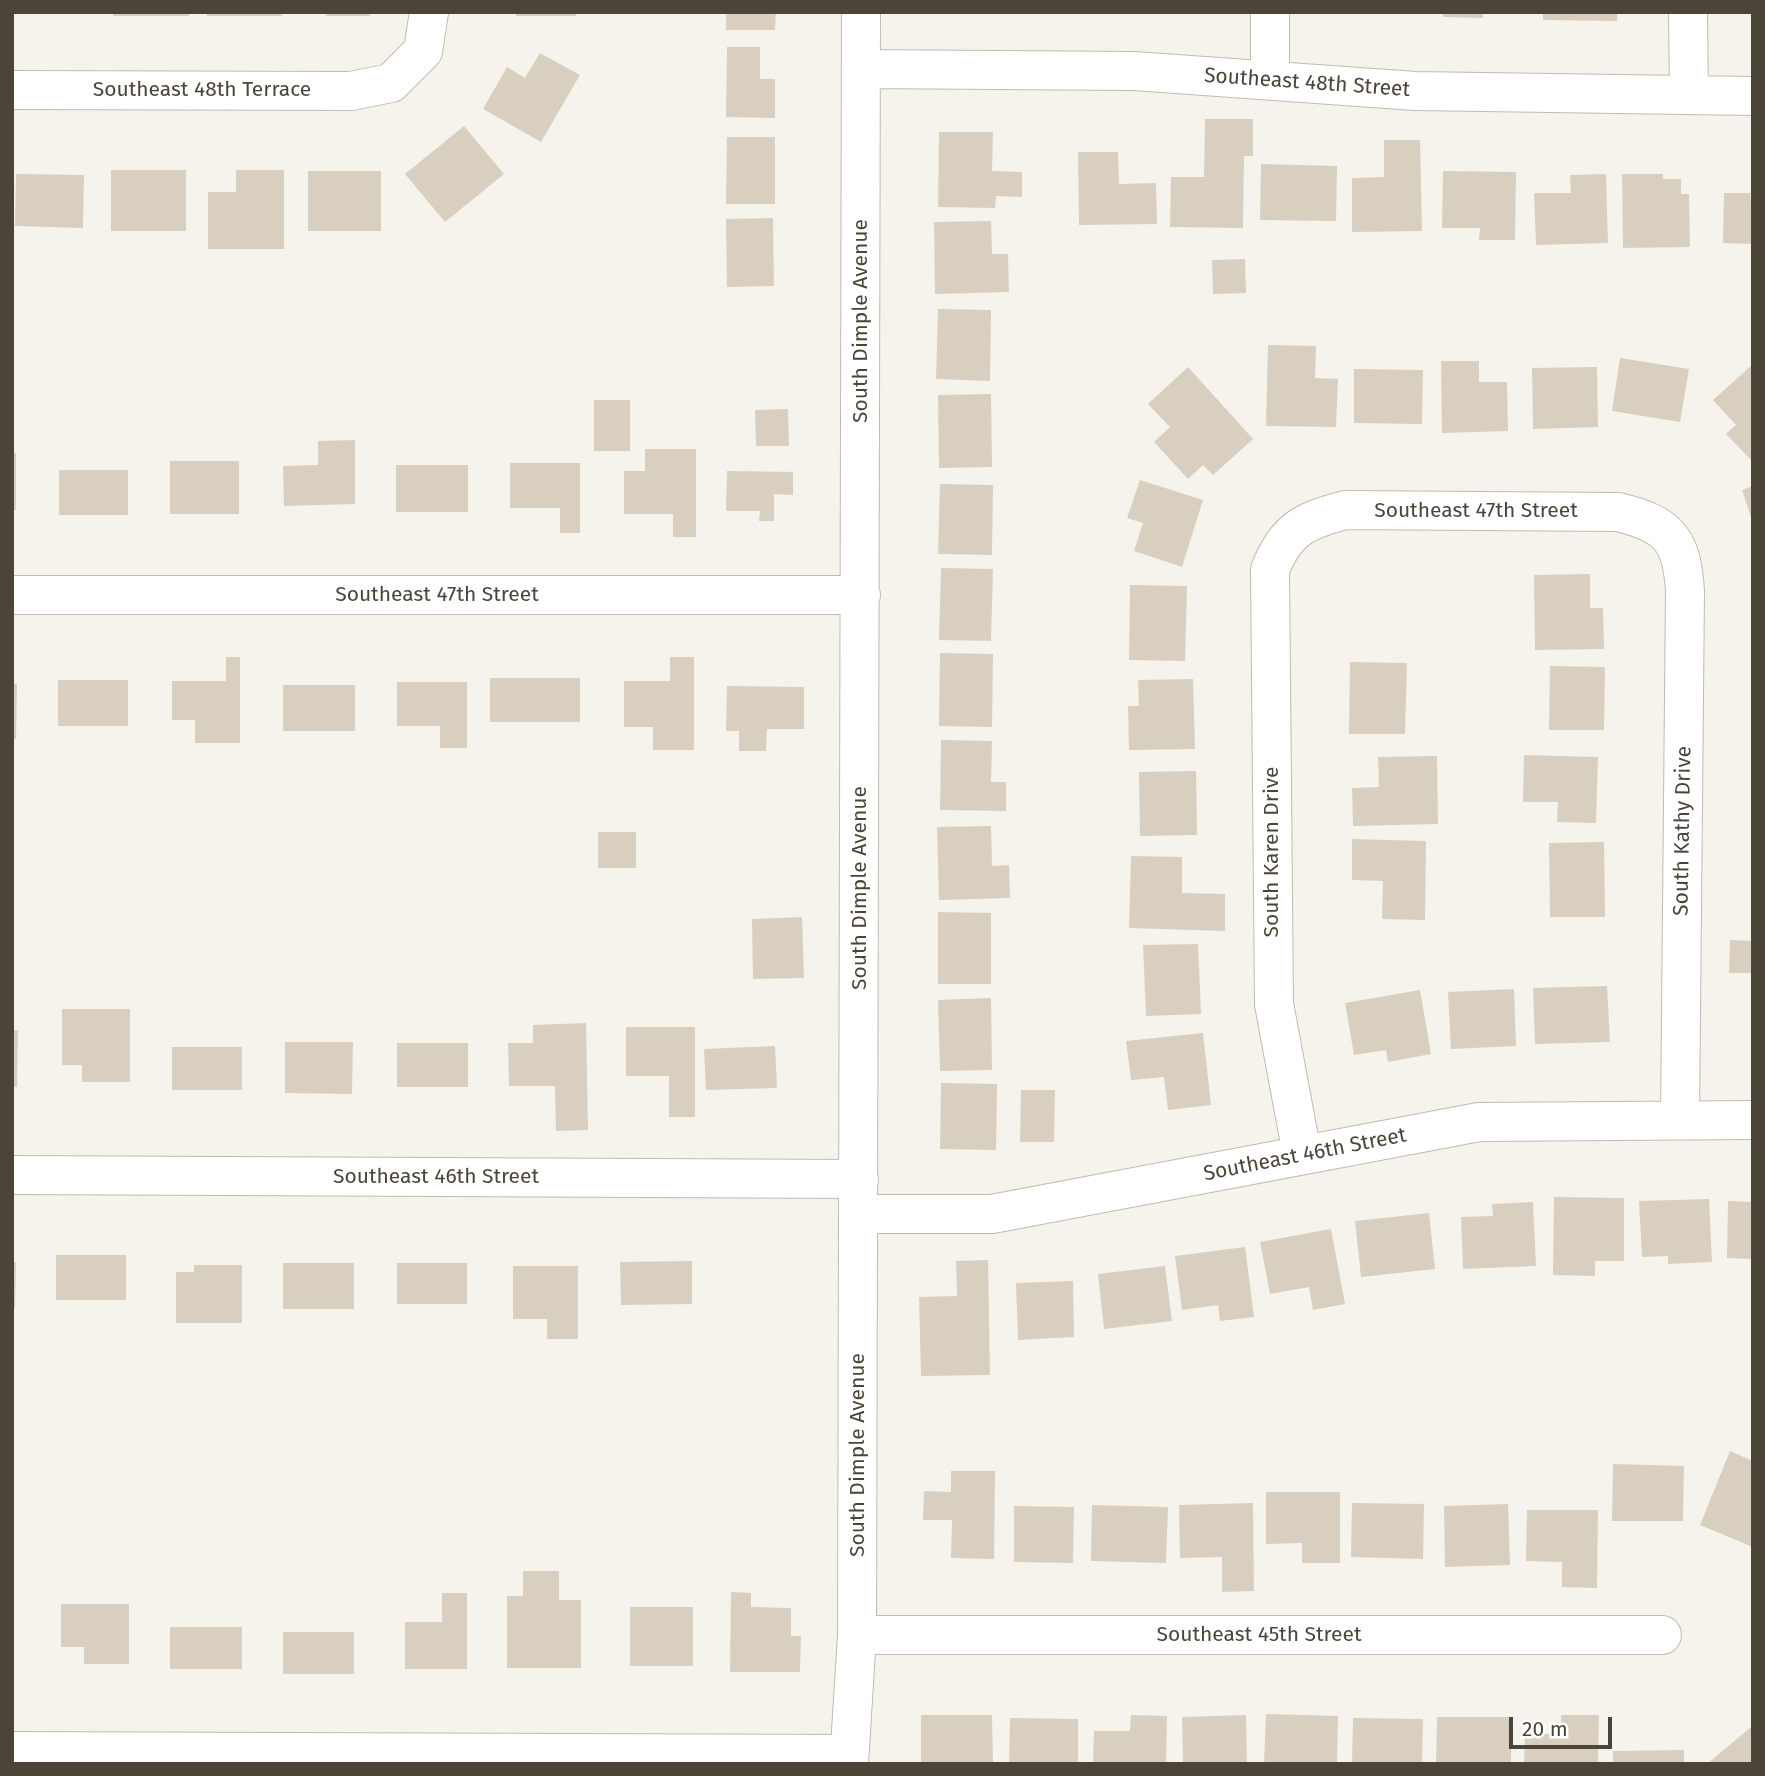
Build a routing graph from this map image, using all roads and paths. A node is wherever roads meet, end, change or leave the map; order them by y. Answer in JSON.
{"nodes":[{"id":1,"x":429,"y":12,"type":"edge"},
{"id":2,"x":861,"y":12,"type":"edge"},
{"id":3,"x":1270,"y":12,"type":"edge"},
{"id":4,"x":1688,"y":12,"type":"edge"},
{"id":5,"x":862,"y":69,"type":"junction"},
{"id":6,"x":1270,"y":79,"type":"junction"},
{"id":7,"x":12,"y":90,"type":"edge"},
{"id":8,"x":1689,"y":95,"type":"junction"},
{"id":9,"x":1753,"y":96,"type":"edge"},
{"id":10,"x":1676,"y":544,"type":"joint"},
{"id":11,"x":1279,"y":548,"type":"joint"},
{"id":12,"x":861,"y":594,"type":"junction"},
{"id":13,"x":12,"y":596,"type":"edge"},
{"id":14,"x":1680,"y":1120,"type":"junction"},
{"id":15,"x":1753,"y":1120,"type":"edge"},
{"id":16,"x":1303,"y":1154,"type":"junction"},
{"id":17,"x":12,"y":1175,"type":"edge"},
{"id":18,"x":859,"y":1196,"type":"junction"},
{"id":19,"x":857,"y":1635,"type":"junction"},
{"id":20,"x":1662,"y":1635,"type":"dead end"},
{"id":21,"x":12,"y":1751,"type":"edge"},
{"id":22,"x":849,"y":1759,"type":"edge"}],
"edges":[{"from":1,"to":7,"type":"street","name":"Southeast 48th Terrace"},
{"from":2,"to":5,"type":"street","name":"South Dimple Avenue"},
{"from":3,"to":6,"type":"street"},
{"from":4,"to":8,"type":"street"},
{"from":5,"to":6,"type":"street","name":"Southeast 48th Street"},
{"from":5,"to":12,"type":"street","name":"South Dimple Avenue"},
{"from":6,"to":8,"type":"street","name":"Southeast 48th Street"},
{"from":8,"to":9,"type":"street","name":"Southeast 48th Street"},
{"from":10,"to":11,"type":"street","name":"Southeast 47th Street"},
{"from":10,"to":14,"type":"street","name":"South Kathy Drive"},
{"from":11,"to":16,"type":"street","name":"South Karen Drive"},
{"from":12,"to":13,"type":"street","name":"Southeast 47th Street"},
{"from":12,"to":18,"type":"street","name":"South Dimple Avenue"},
{"from":14,"to":15,"type":"street","name":"Southeast 46th Street"},
{"from":14,"to":16,"type":"street","name":"Southeast 46th Street"},
{"from":16,"to":18,"type":"street","name":"Southeast 46th Street"},
{"from":17,"to":18,"type":"street","name":"Southeast 46th Street"},
{"from":18,"to":19,"type":"street","name":"South Dimple Avenue"},
{"from":19,"to":20,"type":"street","name":"Southeast 45th Street"},
{"from":19,"to":22,"type":"street","name":"South Dimple Avenue"},
{"from":21,"to":22,"type":"street"}]}
